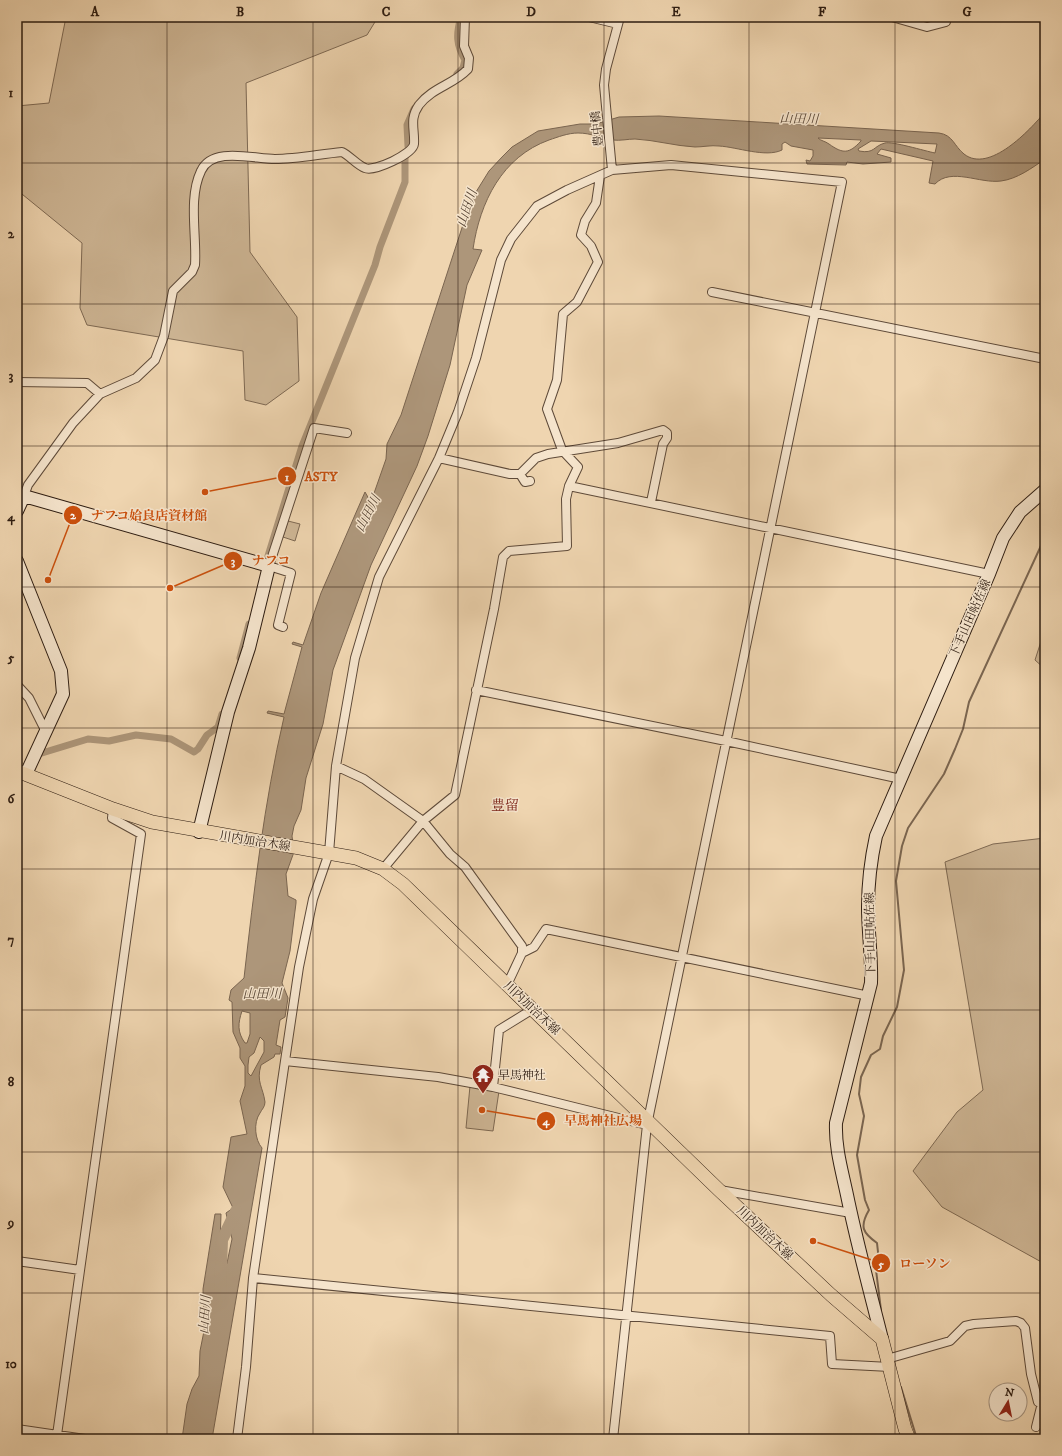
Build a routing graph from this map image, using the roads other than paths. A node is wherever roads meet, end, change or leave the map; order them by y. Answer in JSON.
{"nodes":[{"id":1,"x":465,"y":17,"type":"edge"},
{"id":2,"x":589,"y":17,"type":"edge"},
{"id":3,"x":892,"y":17,"type":"edge"},
{"id":4,"x":947,"y":17,"type":"edge"},
{"id":5,"x":619,"y":21,"type":"edge"},
{"id":6,"x":612,"y":168,"type":"junction"},
{"id":7,"x":600,"y":176,"type":"junction"},
{"id":8,"x":712,"y":292,"type":"dead end"},
{"id":9,"x":814,"y":313,"type":"junction"},
{"id":10,"x":1045,"y":359,"type":"edge"},
{"id":11,"x":17,"y":382,"type":"edge"},
{"id":12,"x":100,"y":394,"type":"junction"},
{"id":13,"x":347,"y":433,"type":"dead end"},
{"id":14,"x":562,"y":450,"type":"junction"},
{"id":15,"x":439,"y":458,"type":"junction"},
{"id":16,"x":520,"y":474,"type":"junction"},
{"id":17,"x":530,"y":482,"type":"dead end"},
{"id":18,"x":569,"y":486,"type":"junction"},
{"id":19,"x":1045,"y":490,"type":"edge"},
{"id":20,"x":24,"y":496,"type":"junction"},
{"id":21,"x":651,"y":502,"type":"junction"},
{"id":22,"x":17,"y":511,"type":"edge"},
{"id":23,"x":770,"y":528,"type":"junction"},
{"id":24,"x":17,"y":561,"type":"edge"},
{"id":25,"x":269,"y":566,"type":"junction"},
{"id":26,"x":989,"y":574,"type":"junction"},
{"id":27,"x":283,"y":627,"type":"dead end"},
{"id":28,"x":17,"y":685,"type":"edge"},
{"id":29,"x":476,"y":690,"type":"junction"},
{"id":30,"x":46,"y":732,"type":"junction"},
{"id":31,"x":726,"y":741,"type":"junction"},
{"id":32,"x":336,"y":766,"type":"junction"},
{"id":33,"x":22,"y":773,"type":"edge"},
{"id":34,"x":901,"y":779,"type":"junction"},
{"id":35,"x":113,"y":809,"type":"junction"},
{"id":36,"x":423,"y":821,"type":"junction"},
{"id":37,"x":199,"y":832,"type":"junction"},
{"id":38,"x":328,"y":853,"type":"junction"},
{"id":39,"x":383,"y":869,"type":"junction"},
{"id":40,"x":522,"y":952,"type":"junction"},
{"id":41,"x":682,"y":958,"type":"junction"},
{"id":42,"x":507,"y":985,"type":"junction"},
{"id":43,"x":869,"y":996,"type":"junction"},
{"id":44,"x":533,"y":1009,"type":"junction"},
{"id":45,"x":285,"y":1061,"type":"junction"},
{"id":46,"x":492,"y":1087,"type":"junction"},
{"id":47,"x":647,"y":1122,"type":"junction"},
{"id":48,"x":719,"y":1190,"type":"junction"},
{"id":49,"x":851,"y":1213,"type":"junction"},
{"id":50,"x":17,"y":1261,"type":"edge"},
{"id":51,"x":80,"y":1270,"type":"junction"},
{"id":52,"x":252,"y":1278,"type":"junction"},
{"id":53,"x":625,"y":1316,"type":"junction"},
{"id":54,"x":882,"y":1339,"type":"junction"},
{"id":55,"x":888,"y":1363,"type":"junction"},
{"id":56,"x":1043,"y":1404,"type":"edge"},
{"id":57,"x":1036,"y":1427,"type":"dead end"},
{"id":58,"x":17,"y":1429,"type":"edge"},
{"id":59,"x":57,"y":1435,"type":"junction"},
{"id":60,"x":85,"y":1439,"type":"edge"},
{"id":61,"x":238,"y":1439,"type":"edge"},
{"id":62,"x":613,"y":1439,"type":"edge"},
{"id":63,"x":909,"y":1439,"type":"edge"}],
"edges":[{"from":1,"to":12,"type":"street"},
{"from":2,"to":5,"type":"street"},
{"from":3,"to":4,"type":"street"},
{"from":5,"to":6,"type":"street","name":"豊中橋"},
{"from":6,"to":7,"type":"street"},
{"from":6,"to":9,"type":"street"},
{"from":7,"to":14,"type":"street"},
{"from":7,"to":15,"type":"street"},
{"from":8,"to":9,"type":"street"},
{"from":9,"to":10,"type":"street"},
{"from":9,"to":23,"type":"street"},
{"from":11,"to":12,"type":"street"},
{"from":12,"to":20,"type":"street"},
{"from":13,"to":25,"type":"street"},
{"from":14,"to":16,"type":"street"},
{"from":14,"to":18,"type":"street"},
{"from":14,"to":21,"type":"street"},
{"from":15,"to":16,"type":"street"},
{"from":15,"to":32,"type":"street"},
{"from":16,"to":17,"type":"street"},
{"from":18,"to":21,"type":"street"},
{"from":18,"to":29,"type":"street"},
{"from":19,"to":26,"type":"main road","name":"下手山田帖佐線"},
{"from":20,"to":22,"type":"main road"},
{"from":20,"to":25,"type":"main road"},
{"from":21,"to":23,"type":"street"},
{"from":23,"to":26,"type":"street"},
{"from":23,"to":31,"type":"street"},
{"from":24,"to":30,"type":"main road"},
{"from":25,"to":27,"type":"street"},
{"from":25,"to":37,"type":"main road"},
{"from":26,"to":34,"type":"main road","name":"下手山田帖佐線"},
{"from":28,"to":30,"type":"street"},
{"from":29,"to":31,"type":"street"},
{"from":29,"to":36,"type":"street"},
{"from":30,"to":33,"type":"main road"},
{"from":31,"to":34,"type":"street"},
{"from":31,"to":41,"type":"street"},
{"from":32,"to":36,"type":"street"},
{"from":32,"to":38,"type":"street"},
{"from":33,"to":35,"type":"main road","name":"川内加治木線"},
{"from":34,"to":43,"type":"main road","name":"下手山田帖佐線"},
{"from":35,"to":37,"type":"main road","name":"川内加治木線"},
{"from":35,"to":51,"type":"street"},
{"from":36,"to":39,"type":"street"},
{"from":36,"to":40,"type":"street"},
{"from":37,"to":38,"type":"main road","name":"川内加治木線"},
{"from":38,"to":39,"type":"main road","name":"川内加治木線"},
{"from":38,"to":45,"type":"street"},
{"from":39,"to":42,"type":"main road","name":"川内加治木線"},
{"from":40,"to":41,"type":"street"},
{"from":40,"to":42,"type":"street"},
{"from":41,"to":43,"type":"street"},
{"from":41,"to":47,"type":"street"},
{"from":42,"to":44,"type":"main road","name":"川内加治木線"},
{"from":43,"to":49,"type":"main road","name":"下手山田帖佐線"},
{"from":44,"to":46,"type":"street"},
{"from":44,"to":47,"type":"main road","name":"川内加治木線"},
{"from":45,"to":46,"type":"street"},
{"from":45,"to":52,"type":"street"},
{"from":46,"to":47,"type":"street"},
{"from":47,"to":48,"type":"main road","name":"川内加治木線"},
{"from":47,"to":53,"type":"street"},
{"from":48,"to":49,"type":"street"},
{"from":48,"to":54,"type":"main road","name":"川内加治木線"},
{"from":49,"to":54,"type":"main road","name":"下手山田帖佐線"},
{"from":50,"to":51,"type":"street"},
{"from":51,"to":59,"type":"street"},
{"from":52,"to":53,"type":"street"},
{"from":52,"to":61,"type":"street"},
{"from":53,"to":55,"type":"street"},
{"from":53,"to":62,"type":"street"},
{"from":54,"to":55,"type":"main road"},
{"from":55,"to":56,"type":"street"},
{"from":55,"to":63,"type":"main road"},
{"from":56,"to":57,"type":"street"},
{"from":58,"to":59,"type":"street"},
{"from":59,"to":60,"type":"street"}]}
